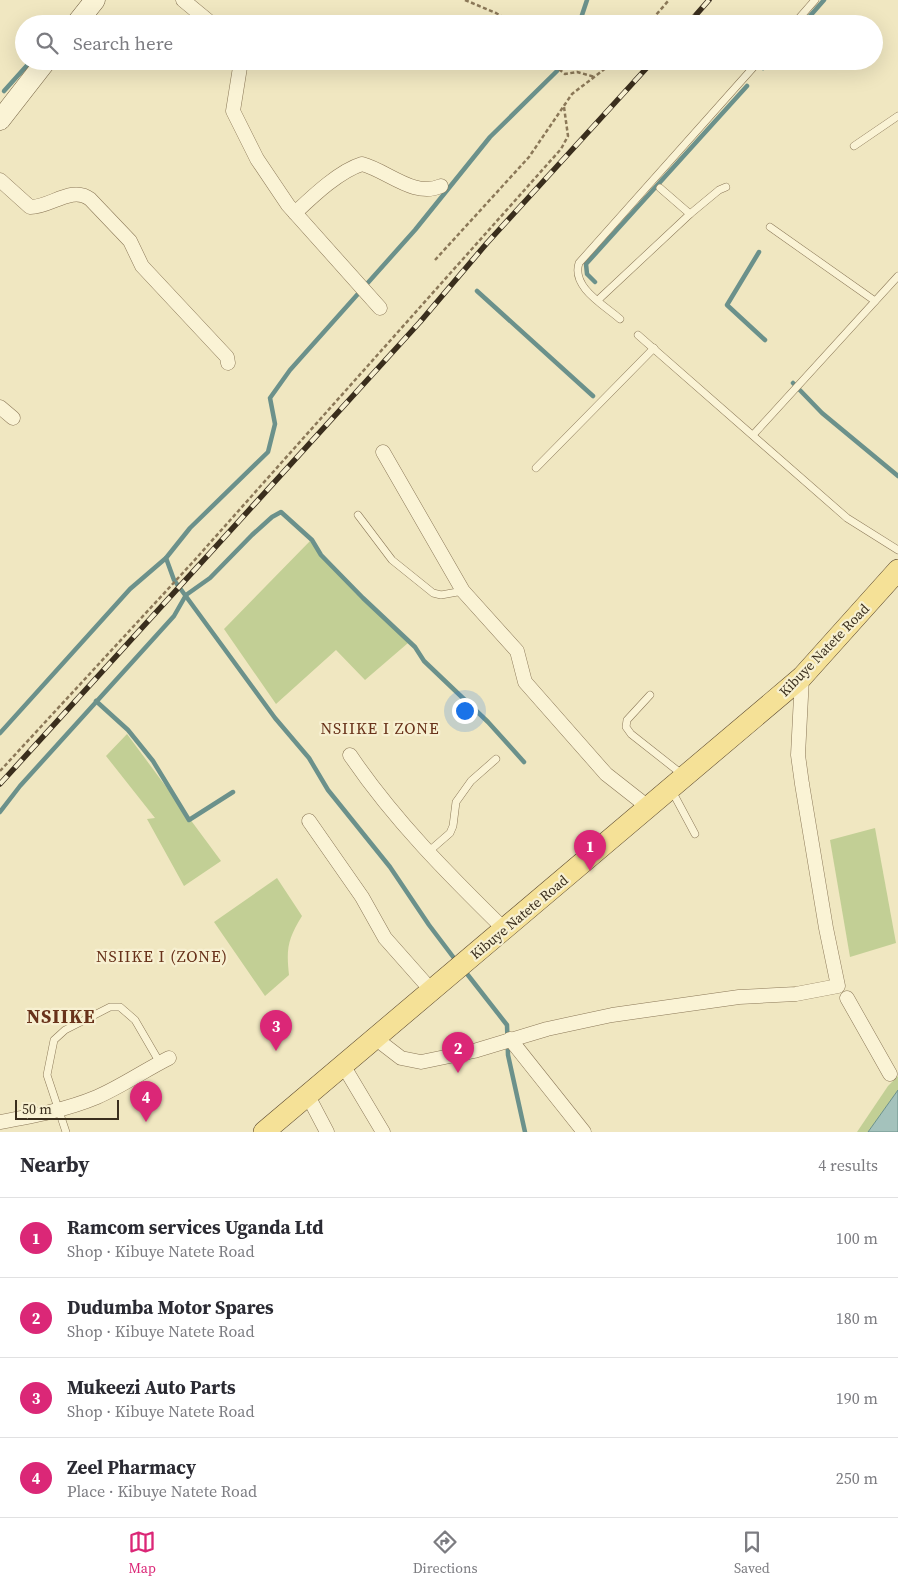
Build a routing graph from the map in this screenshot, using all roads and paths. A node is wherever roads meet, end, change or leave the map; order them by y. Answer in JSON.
{"nodes":[{"id":1,"x":95,"y":0,"type":"edge"},
{"id":2,"x":182,"y":0,"type":"edge"},
{"id":3,"x":465,"y":0,"type":"edge"},
{"id":4,"x":669,"y":0,"type":"edge"},
{"id":5,"x":815,"y":0,"type":"edge"},
{"id":6,"x":83,"y":15,"type":"edge"},
{"id":7,"x":201,"y":15,"type":"edge"},
{"id":8,"x":499,"y":15,"type":"edge"},
{"id":9,"x":656,"y":15,"type":"edge"},
{"id":10,"x":802,"y":15,"type":"edge"},
{"id":11,"x":39,"y":70,"type":"edge"},
{"id":12,"x":240,"y":70,"type":"edge"},
{"id":13,"x":559,"y":70,"type":"edge"},
{"id":14,"x":604,"y":70,"type":"edge"},
{"id":15,"x":751,"y":70,"type":"edge"},
{"id":16,"x":595,"y":77,"type":"junction"},
{"id":17,"x":564,"y":107,"type":"junction"},
{"id":18,"x":898,"y":116,"type":"edge"},
{"id":19,"x":0,"y":120,"type":"edge"},
{"id":20,"x":854,"y":146,"type":"dead end"},
{"id":21,"x":0,"y":180,"type":"edge"},
{"id":22,"x":441,"y":186,"type":"dead end"},
{"id":23,"x":726,"y":187,"type":"dead end"},
{"id":24,"x":660,"y":188,"type":"dead end"},
{"id":25,"x":294,"y":213,"type":"junction"},
{"id":26,"x":690,"y":214,"type":"junction"},
{"id":27,"x":770,"y":227,"type":"dead end"},
{"id":28,"x":435,"y":260,"type":"dead end"},
{"id":29,"x":898,"y":276,"type":"edge"},
{"id":30,"x":598,"y":300,"type":"junction"},
{"id":31,"x":875,"y":301,"type":"junction"},
{"id":32,"x":380,"y":308,"type":"dead end"},
{"id":33,"x":620,"y":319,"type":"dead end"},
{"id":34,"x":638,"y":335,"type":"dead end"},
{"id":35,"x":654,"y":348,"type":"junction"},
{"id":36,"x":228,"y":363,"type":"dead end"},
{"id":37,"x":0,"y":407,"type":"edge"},
{"id":38,"x":13,"y":418,"type":"dead end"},
{"id":39,"x":753,"y":435,"type":"junction"},
{"id":40,"x":383,"y":452,"type":"dead end"},
{"id":41,"x":536,"y":468,"type":"dead end"},
{"id":42,"x":358,"y":515,"type":"dead end"},
{"id":43,"x":898,"y":550,"type":"edge"},
{"id":44,"x":898,"y":570,"type":"edge"},
{"id":45,"x":463,"y":591,"type":"junction"},
{"id":46,"x":802,"y":677,"type":"junction"},
{"id":47,"x":650,"y":695,"type":"dead end"},
{"id":48,"x":350,"y":755,"type":"dead end"},
{"id":49,"x":496,"y":759,"type":"dead end"},
{"id":50,"x":0,"y":771,"type":"edge"},
{"id":51,"x":678,"y":783,"type":"junction"},
{"id":52,"x":648,"y":807,"type":"junction"},
{"id":53,"x":309,"y":821,"type":"dead end"},
{"id":54,"x":694,"y":834,"type":"dead end"},
{"id":55,"x":427,"y":853,"type":"junction"},
{"id":56,"x":505,"y":930,"type":"junction"},
{"id":57,"x":431,"y":990,"type":"junction"},
{"id":58,"x":847,"y":998,"type":"dead end"},
{"id":59,"x":374,"y":1038,"type":"junction"},
{"id":60,"x":510,"y":1040,"type":"junction"},
{"id":61,"x":164,"y":1060,"type":"joint"},
{"id":62,"x":343,"y":1065,"type":"junction"},
{"id":63,"x":890,"y":1074,"type":"dead end"},
{"id":64,"x":307,"y":1094,"type":"junction"},
{"id":65,"x":57,"y":1111,"type":"junction"},
{"id":66,"x":0,"y":1122,"type":"edge"},
{"id":67,"x":66,"y":1132,"type":"edge"},
{"id":68,"x":264,"y":1132,"type":"edge"},
{"id":69,"x":328,"y":1132,"type":"edge"},
{"id":70,"x":383,"y":1132,"type":"edge"},
{"id":71,"x":584,"y":1132,"type":"edge"}],
"edges":[{"from":1,"to":6,"type":"street"},
{"from":2,"to":7,"type":"street"},
{"from":3,"to":8,"type":"path"},
{"from":4,"to":9,"type":"path"},
{"from":5,"to":10,"type":"lane"},
{"from":11,"to":19,"type":"street"},
{"from":12,"to":25,"type":"street"},
{"from":13,"to":16,"type":"path"},
{"from":14,"to":16,"type":"path"},
{"from":15,"to":30,"type":"lane"},
{"from":16,"to":17,"type":"path"},
{"from":17,"to":28,"type":"path"},
{"from":17,"to":50,"type":"path"},
{"from":18,"to":20,"type":"lane"},
{"from":21,"to":36,"type":"street"},
{"from":22,"to":25,"type":"street"},
{"from":23,"to":26,"type":"lane"},
{"from":24,"to":26,"type":"lane"},
{"from":25,"to":32,"type":"street"},
{"from":26,"to":30,"type":"lane"},
{"from":27,"to":31,"type":"lane"},
{"from":29,"to":31,"type":"lane"},
{"from":30,"to":33,"type":"lane"},
{"from":31,"to":39,"type":"lane"},
{"from":34,"to":35,"type":"lane"},
{"from":35,"to":39,"type":"lane"},
{"from":35,"to":41,"type":"lane"},
{"from":37,"to":38,"type":"street"},
{"from":39,"to":43,"type":"lane"},
{"from":40,"to":45,"type":"street"},
{"from":42,"to":45,"type":"lane"},
{"from":44,"to":46,"type":"main road","name":"Kibuye Natete Road"},
{"from":45,"to":52,"type":"street"},
{"from":46,"to":51,"type":"main road","name":"Kibuye Natete Road"},
{"from":46,"to":60,"type":"street"},
{"from":47,"to":51,"type":"lane"},
{"from":48,"to":55,"type":"street"},
{"from":49,"to":55,"type":"lane"},
{"from":51,"to":52,"type":"main road","name":"Kibuye Natete Road"},
{"from":51,"to":54,"type":"lane"},
{"from":52,"to":56,"type":"main road","name":"Kibuye Natete Road"},
{"from":53,"to":57,"type":"street"},
{"from":55,"to":56,"type":"street"},
{"from":56,"to":57,"type":"main road","name":"Kibuye Natete Road"},
{"from":57,"to":59,"type":"main road","name":"Kibuye Natete Road"},
{"from":58,"to":63,"type":"street"},
{"from":59,"to":60,"type":"street"},
{"from":59,"to":62,"type":"main road","name":"Kibuye Natete Road"},
{"from":60,"to":71,"type":"street"},
{"from":61,"to":65,"type":"street"},
{"from":61,"to":65,"type":"lane"},
{"from":62,"to":64,"type":"main road","name":"Kibuye Natete Road"},
{"from":62,"to":70,"type":"street"},
{"from":64,"to":68,"type":"main road","name":"Kibuye Natete Road"},
{"from":64,"to":69,"type":"street"},
{"from":65,"to":66,"type":"street"},
{"from":65,"to":67,"type":"lane"}]}
